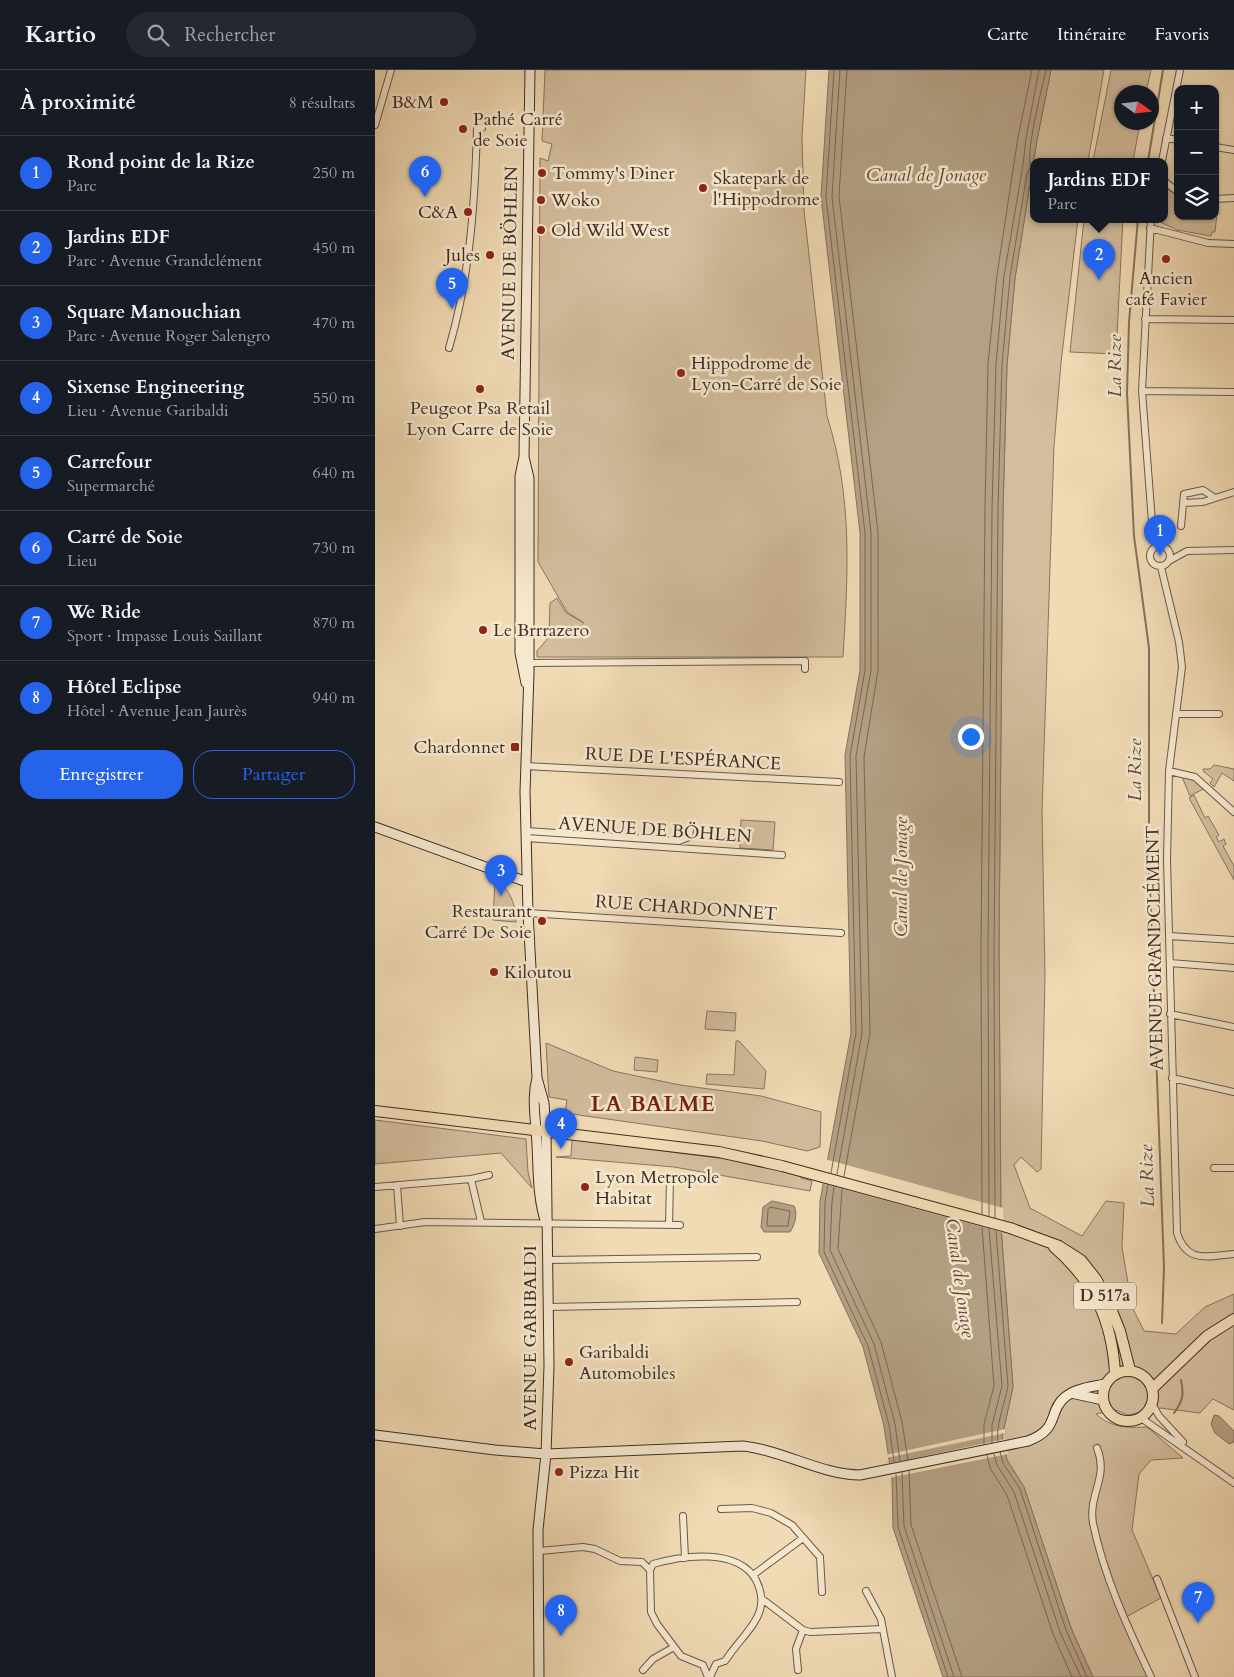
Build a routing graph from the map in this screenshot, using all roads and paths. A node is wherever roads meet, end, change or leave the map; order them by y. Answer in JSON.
{"nodes":[{"id":1,"x":391,"y":70,"type":"edge"},
{"id":2,"x":530,"y":70,"type":"edge"},
{"id":3,"x":1179,"y":70,"type":"edge"},
{"id":4,"x":375,"y":126,"type":"edge"},
{"id":5,"x":482,"y":128,"type":"dead end"},
{"id":6,"x":1166,"y":138,"type":"junction"},
{"id":7,"x":1174,"y":139,"type":"edge"},
{"id":8,"x":1219,"y":148,"type":"edge"},
{"id":9,"x":1234,"y":150,"type":"edge"},
{"id":10,"x":1163,"y":158,"type":"edge"},
{"id":11,"x":1234,"y":198,"type":"edge"},
{"id":12,"x":1219,"y":199,"type":"edge"},
{"id":13,"x":1151,"y":223,"type":"edge"},
{"id":14,"x":1150,"y":228,"type":"junction"},
{"id":15,"x":1234,"y":244,"type":"edge"},
{"id":16,"x":1145,"y":319,"type":"junction"},
{"id":17,"x":1234,"y":320,"type":"edge"},
{"id":18,"x":449,"y":348,"type":"dead end"},
{"id":19,"x":1143,"y":391,"type":"junction"},
{"id":20,"x":1234,"y":392,"type":"edge"},
{"id":21,"x":524,"y":457,"type":"junction"},
{"id":22,"x":1234,"y":492,"type":"edge"},
{"id":23,"x":1215,"y":498,"type":"junction"},
{"id":24,"x":1183,"y":503,"type":"junction"},
{"id":25,"x":1181,"y":526,"type":"dead end"},
{"id":26,"x":1159,"y":546,"type":"junction"},
{"id":27,"x":1234,"y":550,"type":"edge"},
{"id":28,"x":1169,"y":561,"type":"junction"},
{"id":29,"x":1161,"y":567,"type":"junction"},
{"id":30,"x":520,"y":634,"type":"junction"},
{"id":31,"x":529,"y":659,"type":"junction"},
{"id":32,"x":805,"y":669,"type":"dead end"},
{"id":33,"x":528,"y":688,"type":"junction"},
{"id":34,"x":1176,"y":714,"type":"junction"},
{"id":35,"x":1219,"y":714,"type":"dead end"},
{"id":36,"x":525,"y":766,"type":"junction"},
{"id":37,"x":1169,"y":771,"type":"junction"},
{"id":38,"x":839,"y":782,"type":"dead end"},
{"id":39,"x":1234,"y":812,"type":"edge"},
{"id":40,"x":375,"y":828,"type":"edge"},
{"id":41,"x":690,"y":830,"type":"dead end"},
{"id":42,"x":526,"y":835,"type":"junction"},
{"id":43,"x":782,"y":855,"type":"dead end"},
{"id":44,"x":527,"y":882,"type":"junction"},
{"id":45,"x":528,"y":913,"type":"junction"},
{"id":46,"x":841,"y":933,"type":"dead end"},
{"id":47,"x":1169,"y":936,"type":"junction"},
{"id":48,"x":1234,"y":940,"type":"edge"},
{"id":49,"x":1170,"y":963,"type":"junction"},
{"id":50,"x":1234,"y":968,"type":"edge"},
{"id":51,"x":1170,"y":1014,"type":"junction"},
{"id":52,"x":1234,"y":1027,"type":"edge"},
{"id":53,"x":1172,"y":1078,"type":"junction"},
{"id":54,"x":1234,"y":1092,"type":"edge"},
{"id":55,"x":375,"y":1111,"type":"edge"},
{"id":56,"x":541,"y":1132,"type":"junction"},
{"id":57,"x":1214,"y":1168,"type":"dead end"},
{"id":58,"x":1234,"y":1168,"type":"edge"},
{"id":59,"x":489,"y":1175,"type":"dead end"},
{"id":60,"x":670,"y":1178,"type":"dead end"},
{"id":61,"x":471,"y":1179,"type":"junction"},
{"id":62,"x":397,"y":1185,"type":"junction"},
{"id":63,"x":375,"y":1187,"type":"edge"},
{"id":64,"x":481,"y":1222,"type":"junction"},
{"id":65,"x":545,"y":1223,"type":"junction"},
{"id":66,"x":669,"y":1225,"type":"junction"},
{"id":67,"x":680,"y":1225,"type":"dead end"},
{"id":68,"x":400,"y":1226,"type":"junction"},
{"id":69,"x":375,"y":1229,"type":"edge"},
{"id":70,"x":1050,"y":1243,"type":"junction"},
{"id":71,"x":1234,"y":1254,"type":"edge"},
{"id":72,"x":757,"y":1257,"type":"dead end"},
{"id":73,"x":547,"y":1260,"type":"junction"},
{"id":74,"x":797,"y":1302,"type":"dead end"},
{"id":75,"x":549,"y":1307,"type":"junction"},
{"id":76,"x":1234,"y":1319,"type":"edge"},
{"id":77,"x":1130,"y":1370,"type":"junction"},
{"id":78,"x":1115,"y":1374,"type":"junction"},
{"id":79,"x":1105,"y":1384,"type":"junction"},
{"id":80,"x":1152,"y":1389,"type":"junction"},
{"id":81,"x":1071,"y":1393,"type":"junction"},
{"id":82,"x":1103,"y":1400,"type":"junction"},
{"id":83,"x":1152,"y":1404,"type":"junction"},
{"id":84,"x":1141,"y":1418,"type":"junction"},
{"id":85,"x":375,"y":1435,"type":"edge"},
{"id":86,"x":1097,"y":1448,"type":"dead end"},
{"id":87,"x":1192,"y":1452,"type":"junction"},
{"id":88,"x":546,"y":1454,"type":"junction"},
{"id":89,"x":1234,"y":1483,"type":"edge"},
{"id":90,"x":721,"y":1509,"type":"dead end"},
{"id":91,"x":683,"y":1516,"type":"dead end"},
{"id":92,"x":803,"y":1538,"type":"junction"},
{"id":93,"x":539,"y":1551,"type":"junction"},
{"id":94,"x":685,"y":1558,"type":"junction"},
{"id":95,"x":652,"y":1567,"type":"junction"},
{"id":96,"x":753,"y":1575,"type":"junction"},
{"id":97,"x":1157,"y":1579,"type":"dead end"},
{"id":98,"x":866,"y":1590,"type":"dead end"},
{"id":99,"x":822,"y":1592,"type":"dead end"},
{"id":100,"x":762,"y":1599,"type":"junction"},
{"id":101,"x":883,"y":1629,"type":"junction"},
{"id":102,"x":803,"y":1630,"type":"junction"},
{"id":103,"x":674,"y":1647,"type":"junction"},
{"id":104,"x":716,"y":1664,"type":"junction"},
{"id":105,"x":703,"y":1666,"type":"junction"},
{"id":106,"x":643,"y":1670,"type":"dead end"},
{"id":107,"x":798,"y":1670,"type":"dead end"},
{"id":108,"x":539,"y":1677,"type":"edge"},
{"id":109,"x":709,"y":1677,"type":"edge"},
{"id":110,"x":892,"y":1677,"type":"edge"},
{"id":111,"x":1151,"y":1677,"type":"edge"},
{"id":112,"x":1195,"y":1677,"type":"edge"}],
"edges":[{"from":1,"to":4,"type":"street"},
{"from":2,"to":21,"type":"main road","name":"AVENUE DE BÖHLEN"},
{"from":3,"to":6,"type":"street"},
{"from":5,"to":18,"type":"street"},
{"from":6,"to":7,"type":"street"},
{"from":6,"to":10,"type":"street"},
{"from":8,"to":9,"type":"street"},
{"from":11,"to":12,"type":"street"},
{"from":13,"to":14,"type":"street"},
{"from":14,"to":15,"type":"street"},
{"from":14,"to":16,"type":"street"},
{"from":16,"to":17,"type":"street"},
{"from":16,"to":19,"type":"street"},
{"from":19,"to":20,"type":"street"},
{"from":19,"to":26,"type":"street"},
{"from":21,"to":30,"type":"main road","name":"AVENUE DE BÖHLEN"},
{"from":21,"to":31,"type":"main road","name":"AVENUE DE BÖHLEN"},
{"from":22,"to":23,"type":"street"},
{"from":23,"to":24,"type":"street"},
{"from":23,"to":24,"type":"street"},
{"from":24,"to":25,"type":"street"},
{"from":26,"to":28,"type":"street"},
{"from":26,"to":29,"type":"street"},
{"from":27,"to":28,"type":"street"},
{"from":28,"to":29,"type":"street"},
{"from":29,"to":34,"type":"street","name":"AVENUE GRANDCLÉMENT"},
{"from":30,"to":31,"type":"main road","name":"AVENUE DE BÖHLEN"},
{"from":30,"to":33,"type":"main road","name":"AVENUE DE BÖHLEN"},
{"from":31,"to":32,"type":"street"},
{"from":31,"to":33,"type":"main road","name":"AVENUE DE BÖHLEN"},
{"from":33,"to":36,"type":"main road","name":"AVENUE DE BÖHLEN"},
{"from":34,"to":35,"type":"street"},
{"from":34,"to":37,"type":"street","name":"AVENUE GRANDCLÉMENT"},
{"from":36,"to":38,"type":"street","name":"RUE DE L'ESPÉRANCE"},
{"from":36,"to":42,"type":"main road","name":"AVENUE DE BÖHLEN"},
{"from":37,"to":39,"type":"street"},
{"from":37,"to":47,"type":"street","name":"AVENUE GRANDCLÉMENT"},
{"from":40,"to":44,"type":"main road"},
{"from":41,"to":42,"type":"street"},
{"from":42,"to":43,"type":"street","name":"AVENUE DE BÖHLEN"},
{"from":42,"to":44,"type":"main road","name":"AVENUE DE BÖHLEN"},
{"from":44,"to":45,"type":"main road","name":"AVENUE GARIBALDI"},
{"from":45,"to":46,"type":"street","name":"RUE CHARDONNET"},
{"from":45,"to":56,"type":"main road","name":"AVENUE GARIBALDI"},
{"from":47,"to":48,"type":"street"},
{"from":47,"to":49,"type":"street","name":"AVENUE GRANDCLÉMENT"},
{"from":49,"to":50,"type":"street"},
{"from":49,"to":51,"type":"street","name":"AVENUE GRANDCLÉMENT"},
{"from":51,"to":52,"type":"street"},
{"from":51,"to":53,"type":"street","name":"AVENUE GRANDCLÉMENT"},
{"from":53,"to":54,"type":"street"},
{"from":53,"to":71,"type":"street","name":"AVENUE GRANDCLÉMENT"},
{"from":55,"to":56,"type":"main road"},
{"from":56,"to":65,"type":"main road","name":"AVENUE GARIBALDI"},
{"from":56,"to":70,"type":"main road","number":"D 517a"},
{"from":57,"to":58,"type":"street"},
{"from":59,"to":61,"type":"street"},
{"from":60,"to":66,"type":"street"},
{"from":61,"to":62,"type":"street"},
{"from":61,"to":64,"type":"street"},
{"from":62,"to":63,"type":"street"},
{"from":62,"to":68,"type":"street"},
{"from":64,"to":65,"type":"street"},
{"from":64,"to":68,"type":"street"},
{"from":65,"to":66,"type":"street"},
{"from":65,"to":73,"type":"main road","name":"AVENUE GARIBALDI"},
{"from":66,"to":67,"type":"street"},
{"from":68,"to":69,"type":"street"},
{"from":70,"to":77,"type":"main road","number":"D 517a"},
{"from":70,"to":78,"type":"main road","number":"D 517a"},
{"from":72,"to":73,"type":"street"},
{"from":73,"to":75,"type":"main road","name":"AVENUE GARIBALDI"},
{"from":74,"to":75,"type":"street"},
{"from":75,"to":88,"type":"main road","name":"AVENUE GARIBALDI"},
{"from":76,"to":80,"type":"main road"},
{"from":77,"to":78,"type":"main road"},
{"from":77,"to":80,"type":"main road"},
{"from":78,"to":79,"type":"main road"},
{"from":79,"to":81,"type":"main road"},
{"from":79,"to":82,"type":"main road"},
{"from":80,"to":83,"type":"main road"},
{"from":81,"to":82,"type":"main road"},
{"from":81,"to":88,"type":"main road"},
{"from":82,"to":84,"type":"main road"},
{"from":83,"to":84,"type":"main road"},
{"from":83,"to":87,"type":"street"},
{"from":84,"to":87,"type":"street"},
{"from":85,"to":88,"type":"main road"},
{"from":86,"to":111,"type":"street"},
{"from":87,"to":89,"type":"street"},
{"from":88,"to":93,"type":"main road","name":"AVENUE GARIBALDI"},
{"from":90,"to":92,"type":"street"},
{"from":91,"to":94,"type":"street"},
{"from":92,"to":96,"type":"street"},
{"from":92,"to":99,"type":"street"},
{"from":93,"to":95,"type":"street"},
{"from":93,"to":108,"type":"main road","name":"AVENUE GARIBALDI"},
{"from":94,"to":95,"type":"street"},
{"from":94,"to":96,"type":"street"},
{"from":95,"to":103,"type":"street"},
{"from":96,"to":100,"type":"street"},
{"from":97,"to":112,"type":"street"},
{"from":98,"to":101,"type":"street"},
{"from":100,"to":102,"type":"street"},
{"from":100,"to":104,"type":"street"},
{"from":101,"to":102,"type":"street"},
{"from":101,"to":110,"type":"street"},
{"from":102,"to":107,"type":"street"},
{"from":103,"to":105,"type":"street"},
{"from":103,"to":106,"type":"street"},
{"from":104,"to":105,"type":"street"},
{"from":104,"to":109,"type":"street"},
{"from":105,"to":109,"type":"street"}]}
